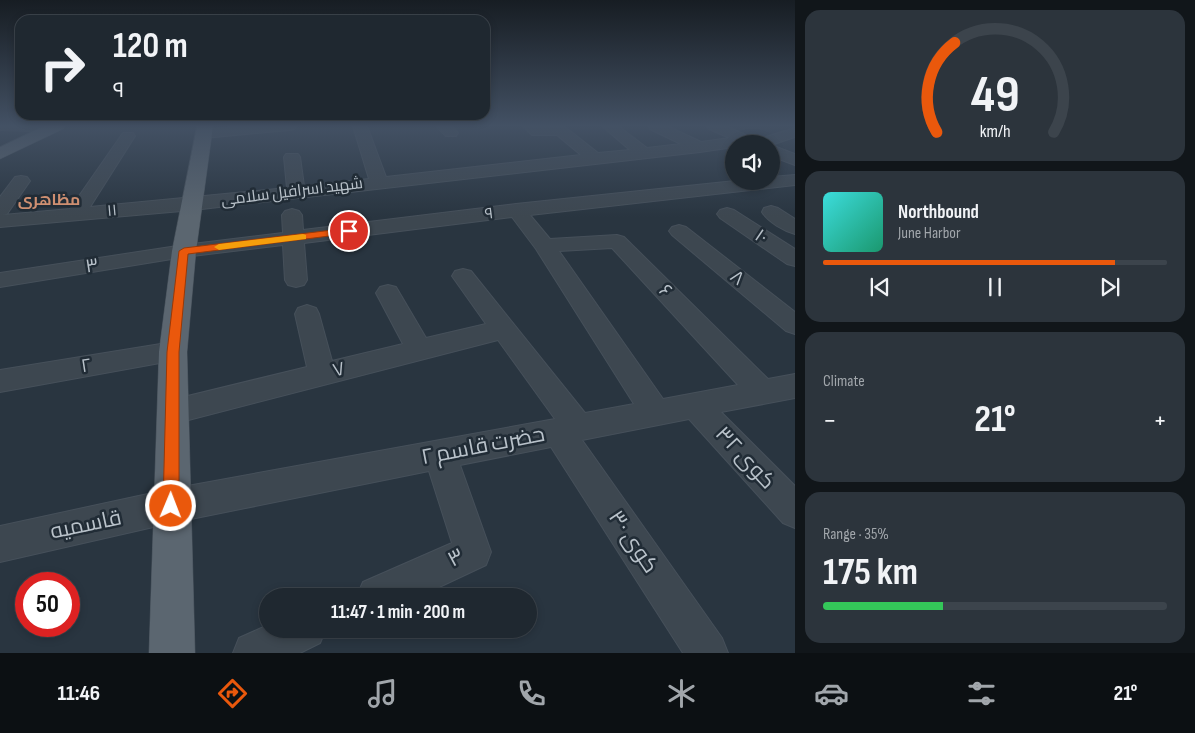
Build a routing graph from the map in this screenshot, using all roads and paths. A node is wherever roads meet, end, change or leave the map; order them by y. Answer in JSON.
{"nodes":[{"id":1,"x":114,"y":156,"type":"edge"},
{"id":2,"x":200,"y":156,"type":"edge"},
{"id":3,"x":371,"y":156,"type":"edge"},
{"id":4,"x":609,"y":156,"type":"edge"},
{"id":5,"x":292,"y":157,"type":"dead end"},
{"id":6,"x":594,"y":158,"type":"joint"},
{"id":7,"x":795,"y":180,"type":"edge"},
{"id":8,"x":21,"y":182,"type":"dead end"},
{"id":9,"x":380,"y":182,"type":"junction"},
{"id":10,"x":296,"y":192,"type":"junction"},
{"id":11,"x":193,"y":204,"type":"junction"},
{"id":12,"x":0,"y":210,"type":"edge"},
{"id":13,"x":516,"y":210,"type":"junction"},
{"id":14,"x":771,"y":212,"type":"dead end"},
{"id":15,"x":76,"y":214,"type":"junction"},
{"id":16,"x":727,"y":214,"type":"dead end"},
{"id":17,"x":292,"y":215,"type":"dead end"},
{"id":18,"x":0,"y":222,"type":"edge"},
{"id":19,"x":795,"y":228,"type":"edge"},
{"id":20,"x":679,"y":231,"type":"dead end"},
{"id":21,"x":294,"y":238,"type":"junction"},
{"id":22,"x":545,"y":246,"type":"junction"},
{"id":23,"x":184,"y":251,"type":"junction"},
{"id":24,"x":795,"y":260,"type":"edge"},
{"id":25,"x":463,"y":276,"type":"dead end"},
{"id":26,"x":0,"y":280,"type":"edge"},
{"id":27,"x":296,"y":280,"type":"dead end"},
{"id":28,"x":388,"y":293,"type":"dead end"},
{"id":29,"x":307,"y":314,"type":"dead end"},
{"id":30,"x":795,"y":325,"type":"edge"},
{"id":31,"x":504,"y":329,"type":"junction"},
{"id":32,"x":420,"y":350,"type":"junction"},
{"id":33,"x":173,"y":352,"type":"junction"},
{"id":34,"x":322,"y":374,"type":"junction"},
{"id":35,"x":0,"y":381,"type":"edge"},
{"id":36,"x":795,"y":386,"type":"edge"},
{"id":37,"x":763,"y":393,"type":"junction"},
{"id":38,"x":696,"y":406,"type":"junction"},
{"id":39,"x":173,"y":411,"type":"junction"},
{"id":40,"x":656,"y":413,"type":"junction"},
{"id":41,"x":569,"y":430,"type":"junction"},
{"id":42,"x":440,"y":455,"type":"junction"},
{"id":43,"x":171,"y":506,"type":"junction"},
{"id":44,"x":795,"y":510,"type":"edge"},
{"id":45,"x":0,"y":544,"type":"edge"},
{"id":46,"x":394,"y":588,"type":"edge"},
{"id":47,"x":286,"y":638,"type":"edge"},
{"id":48,"x":172,"y":653,"type":"edge"},
{"id":49,"x":254,"y":653,"type":"edge"},
{"id":50,"x":707,"y":653,"type":"edge"}],
"edges":[{"from":1,"to":15,"type":"street"},
{"from":2,"to":11,"type":"main road"},
{"from":3,"to":9,"type":"street"},
{"from":4,"to":6,"type":"street","name":"شهید اسرافیل سلامی"},
{"from":5,"to":10,"type":"street"},
{"from":6,"to":9,"type":"street","name":"شهید اسرافیل سلامی"},
{"from":7,"to":13,"type":"street","name":"۹"},
{"from":8,"to":12,"type":"street"},
{"from":9,"to":10,"type":"street","name":"شهید اسرافیل سلامی"},
{"from":10,"to":11,"type":"street","name":"شهید اسرافیل سلامی"},
{"from":11,"to":15,"type":"street","name":"۱۱"},
{"from":11,"to":23,"type":"main road"},
{"from":13,"to":21,"type":"street","name":"۹"},
{"from":13,"to":22,"type":"street"},
{"from":14,"to":19,"type":"street"},
{"from":15,"to":18,"type":"street","name":"۱۱"},
{"from":16,"to":24,"type":"street","name":"۱۰"},
{"from":17,"to":21,"type":"street"},
{"from":20,"to":30,"type":"street","name":"۸"},
{"from":21,"to":23,"type":"street","name":"۹"},
{"from":21,"to":27,"type":"street"},
{"from":22,"to":37,"type":"street","name":"۶"},
{"from":22,"to":40,"type":"street"},
{"from":23,"to":26,"type":"street","name":"۳"},
{"from":23,"to":33,"type":"main road"},
{"from":25,"to":31,"type":"street","name":"کوی ۳۰"},
{"from":28,"to":32,"type":"street"},
{"from":29,"to":34,"type":"street"},
{"from":31,"to":32,"type":"street","name":"۷"},
{"from":31,"to":41,"type":"street","name":"کوی ۳۰"},
{"from":32,"to":34,"type":"street","name":"۷"},
{"from":33,"to":35,"type":"street","name":"۲"},
{"from":33,"to":39,"type":"main road"},
{"from":34,"to":39,"type":"street","name":"۷"},
{"from":36,"to":37,"type":"street","name":"۲ حضرت قاسم"},
{"from":37,"to":38,"type":"street","name":"۲ حضرت قاسم"},
{"from":38,"to":40,"type":"street","name":"۲ حضرت قاسم"},
{"from":38,"to":44,"type":"street","name":"کوی ۳۲"},
{"from":39,"to":43,"type":"main road"},
{"from":40,"to":41,"type":"street","name":"۲ حضرت قاسم"},
{"from":41,"to":42,"type":"street","name":"۲ حضرت قاسم"},
{"from":41,"to":50,"type":"street","name":"کوی ۳۰"},
{"from":42,"to":43,"type":"street","name":"۲ حضرت قاسم"},
{"from":42,"to":46,"type":"street","name":"۳"},
{"from":43,"to":45,"type":"street","name":"قاسمیه"},
{"from":43,"to":48,"type":"main road"},
{"from":47,"to":49,"type":"street"}]}
